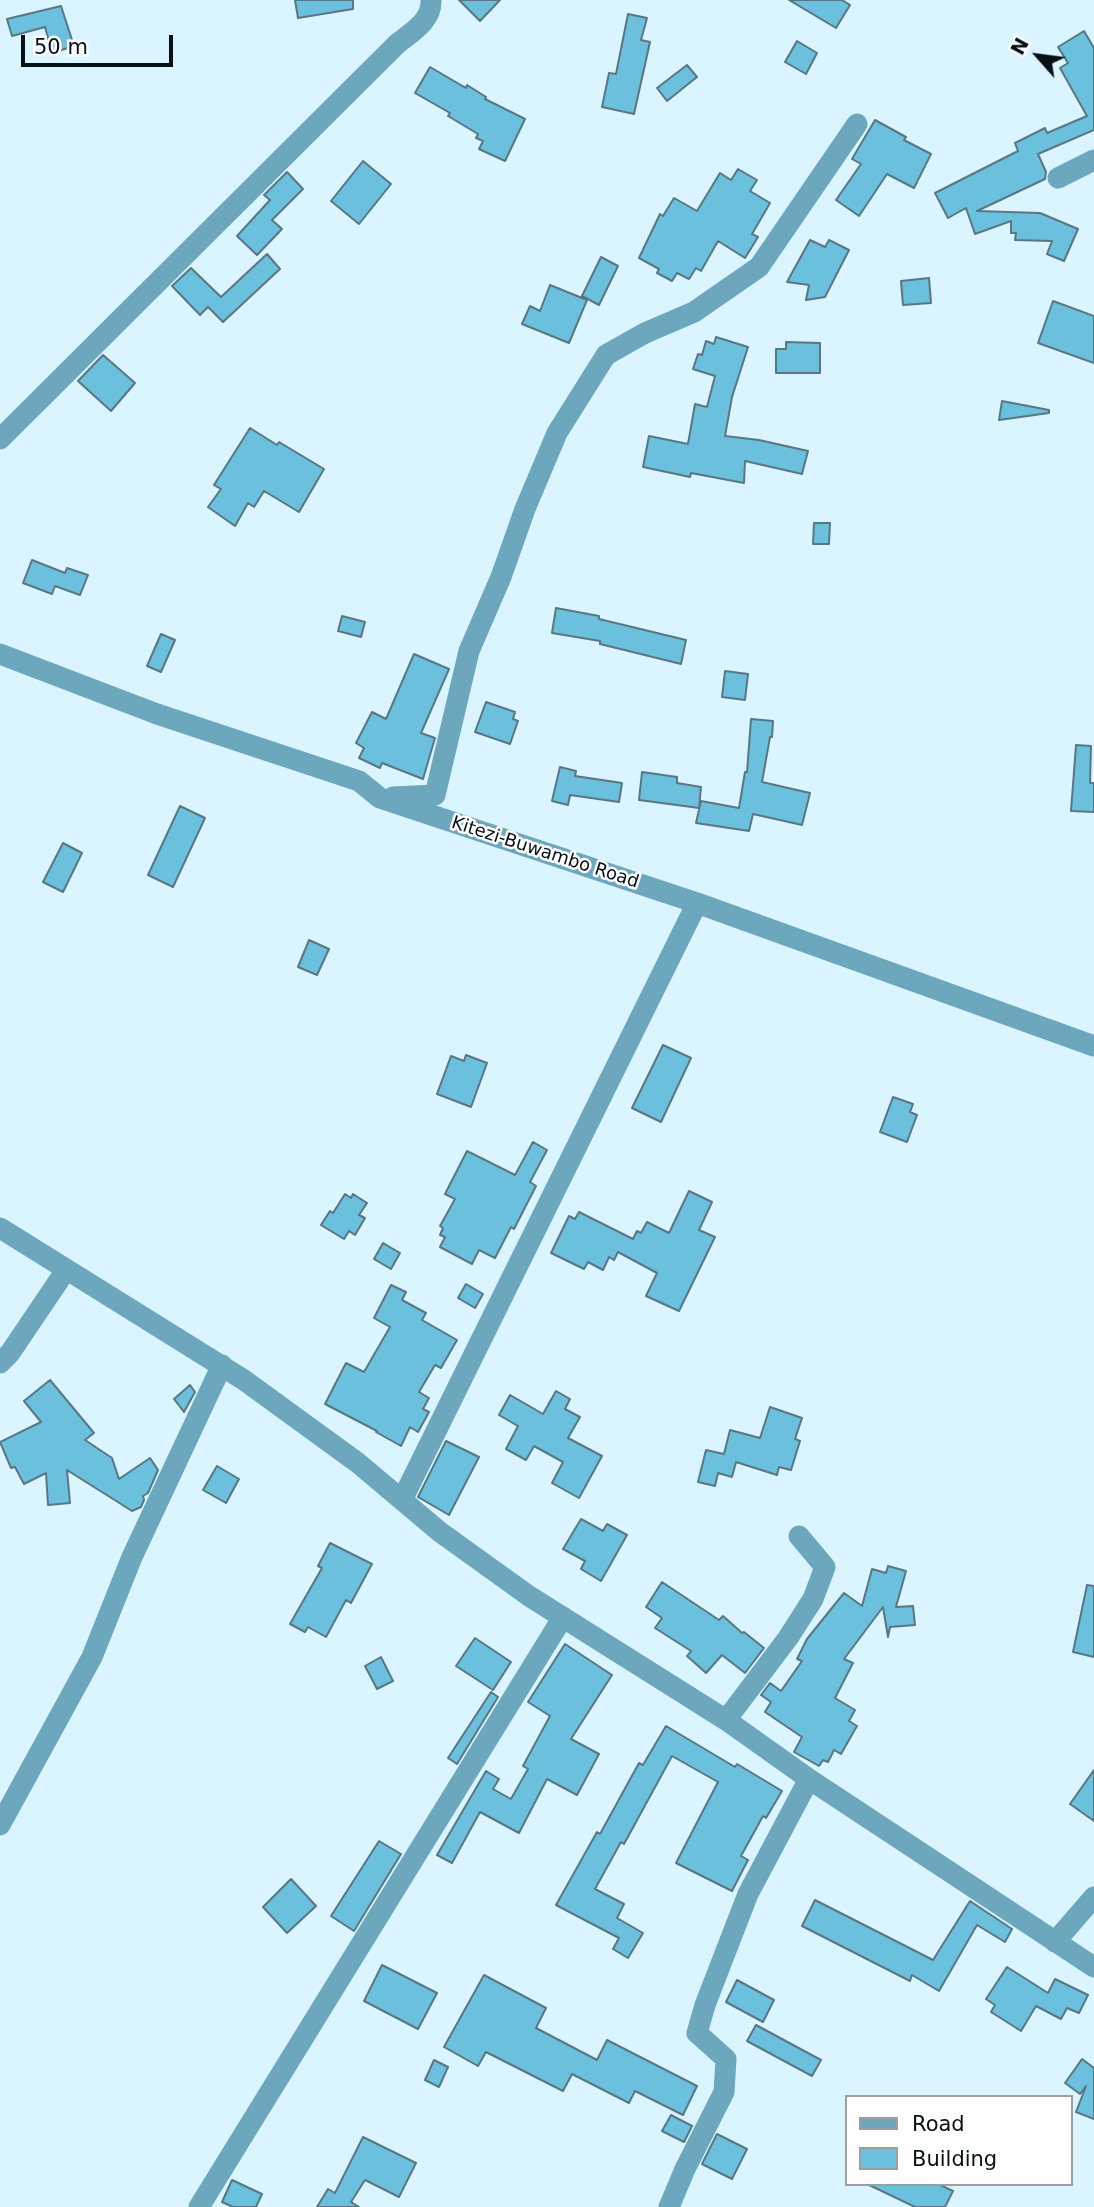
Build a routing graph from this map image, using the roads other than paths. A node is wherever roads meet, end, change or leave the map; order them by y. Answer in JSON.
{"nodes":[{"id":1,"x":431,"y":0,"type":"edge"},
{"id":2,"x":857,"y":124,"type":"dead end"},
{"id":3,"x":1094,"y":160,"type":"edge"},
{"id":4,"x":1058,"y":178,"type":"dead end"},
{"id":5,"x":0,"y":439,"type":"edge"},
{"id":6,"x":0,"y":654,"type":"edge"},
{"id":7,"x":380,"y":798,"type":"junction"},
{"id":8,"x":697,"y":903,"type":"junction"},
{"id":9,"x":1094,"y":1046,"type":"edge"},
{"id":10,"x":0,"y":1228,"type":"edge"},
{"id":11,"x":66,"y":1270,"type":"junction"},
{"id":12,"x":0,"y":1363,"type":"edge"},
{"id":13,"x":222,"y":1365,"type":"junction"},
{"id":14,"x":402,"y":1500,"type":"junction"},
{"id":15,"x":799,"y":1536,"type":"dead end"},
{"id":16,"x":563,"y":1617,"type":"junction"},
{"id":17,"x":726,"y":1720,"type":"junction"},
{"id":18,"x":809,"y":1779,"type":"junction"},
{"id":19,"x":0,"y":1825,"type":"edge"},
{"id":20,"x":1094,"y":1897,"type":"edge"},
{"id":21,"x":1055,"y":1942,"type":"junction"},
{"id":22,"x":1094,"y":1967,"type":"edge"},
{"id":23,"x":199,"y":2207,"type":"edge"},
{"id":24,"x":669,"y":2207,"type":"edge"}],
"edges":[{"from":1,"to":5,"type":"street"},
{"from":2,"to":7,"type":"street"},
{"from":3,"to":4,"type":"street"},
{"from":6,"to":7,"type":"street","name":"Kitezi-Buwambo Road"},
{"from":7,"to":8,"type":"street","name":"Kitezi-Buwambo Road"},
{"from":8,"to":9,"type":"street","name":"Kitezi-Buwambo Road"},
{"from":8,"to":14,"type":"street"},
{"from":10,"to":11,"type":"street"},
{"from":11,"to":12,"type":"street"},
{"from":11,"to":13,"type":"street"},
{"from":13,"to":14,"type":"street"},
{"from":13,"to":19,"type":"street"},
{"from":14,"to":16,"type":"street"},
{"from":15,"to":17,"type":"street"},
{"from":16,"to":17,"type":"street"},
{"from":16,"to":23,"type":"street"},
{"from":17,"to":18,"type":"street"},
{"from":18,"to":21,"type":"street"},
{"from":18,"to":24,"type":"street"},
{"from":20,"to":21,"type":"street"},
{"from":21,"to":22,"type":"street"}]}
